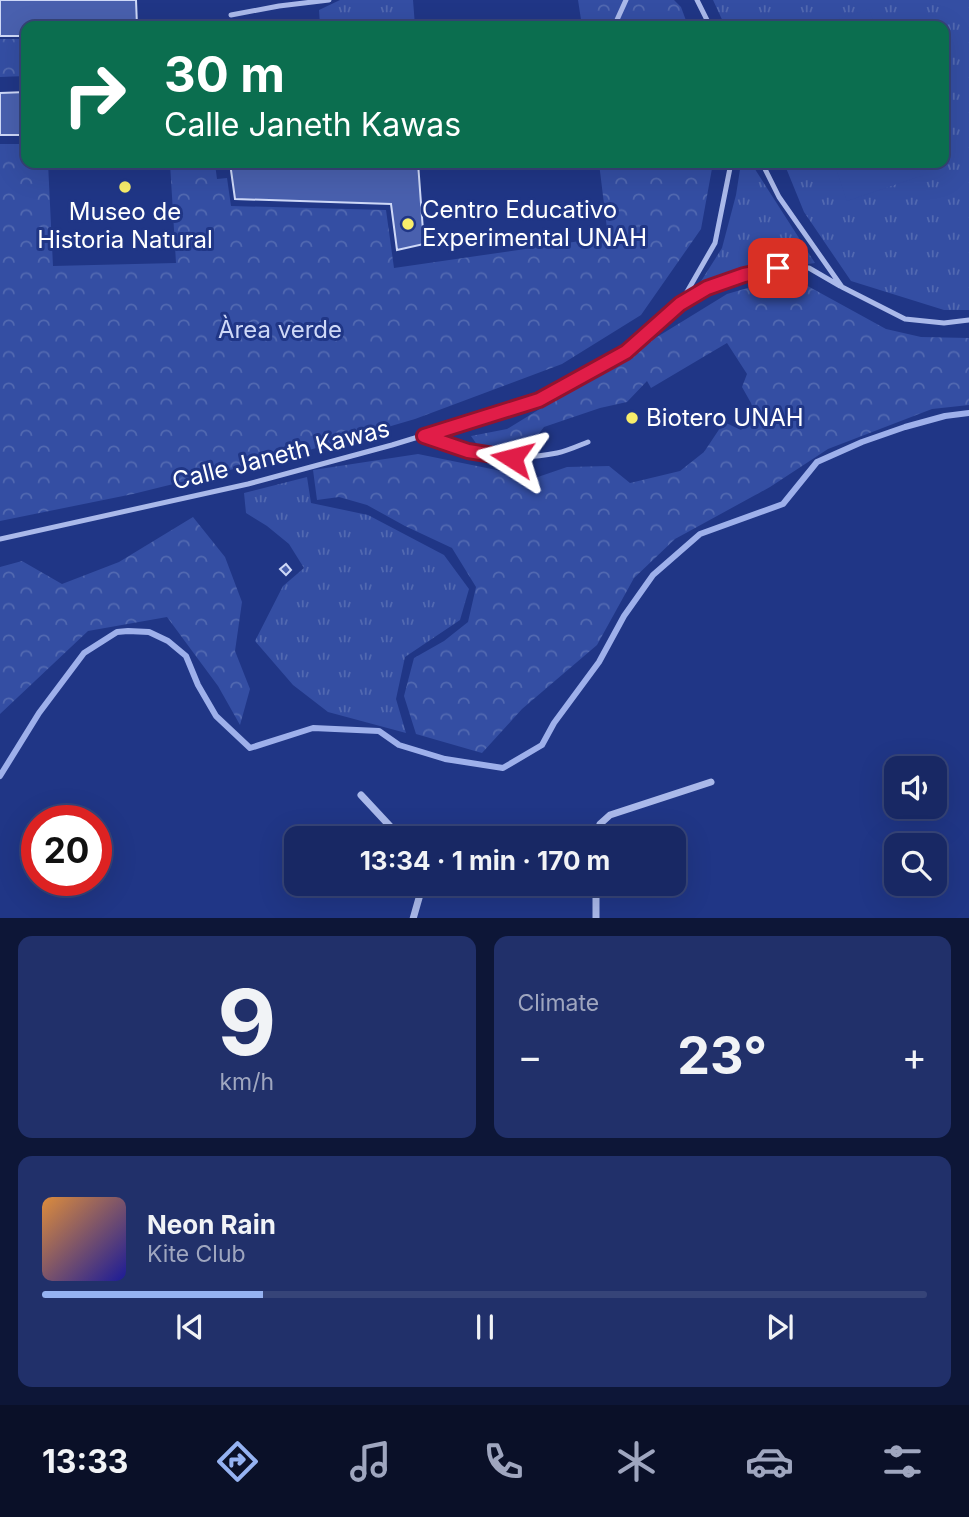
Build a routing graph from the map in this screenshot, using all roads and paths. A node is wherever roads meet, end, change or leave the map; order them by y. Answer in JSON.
{"nodes":[{"id":1,"x":329,"y":0,"type":"edge"},
{"id":2,"x":626,"y":0,"type":"edge"},
{"id":3,"x":697,"y":0,"type":"edge"},
{"id":4,"x":232,"y":15,"type":"dead end"},
{"id":5,"x":616,"y":21,"type":"edge"},
{"id":6,"x":708,"y":21,"type":"edge"},
{"id":7,"x":730,"y":168,"type":"edge"},
{"id":8,"x":764,"y":168,"type":"edge"},
{"id":9,"x":842,"y":287,"type":"junction"},
{"id":10,"x":680,"y":304,"type":"junction"},
{"id":11,"x":969,"y":320,"type":"edge"},
{"id":12,"x":424,"y":436,"type":"junction"},
{"id":13,"x":588,"y":442,"type":"dead end"},
{"id":14,"x":0,"y":539,"type":"edge"},
{"id":15,"x":711,"y":782,"type":"dead end"},
{"id":16,"x":361,"y":796,"type":"dead end"},
{"id":17,"x":390,"y":826,"type":"edge"},
{"id":18,"x":599,"y":826,"type":"edge"},
{"id":19,"x":420,"y":896,"type":"edge"},
{"id":20,"x":596,"y":896,"type":"edge"},
{"id":21,"x":413,"y":918,"type":"edge"},
{"id":22,"x":596,"y":918,"type":"edge"}],
"edges":[{"from":1,"to":4,"type":"lane"},
{"from":2,"to":5,"type":"lane"},
{"from":3,"to":6,"type":"lane"},
{"from":7,"to":10,"type":"lane","name":"Calle Janeth Kawas"},
{"from":8,"to":9,"type":"lane"},
{"from":9,"to":10,"type":"lane"},
{"from":9,"to":11,"type":"lane"},
{"from":10,"to":12,"type":"lane","name":"Calle Janeth Kawas"},
{"from":12,"to":13,"type":"lane"},
{"from":12,"to":14,"type":"lane","name":"Calle Janeth Kawas"},
{"from":15,"to":18,"type":"street"},
{"from":16,"to":17,"type":"street"},
{"from":19,"to":21,"type":"street"},
{"from":20,"to":22,"type":"street"}]}
